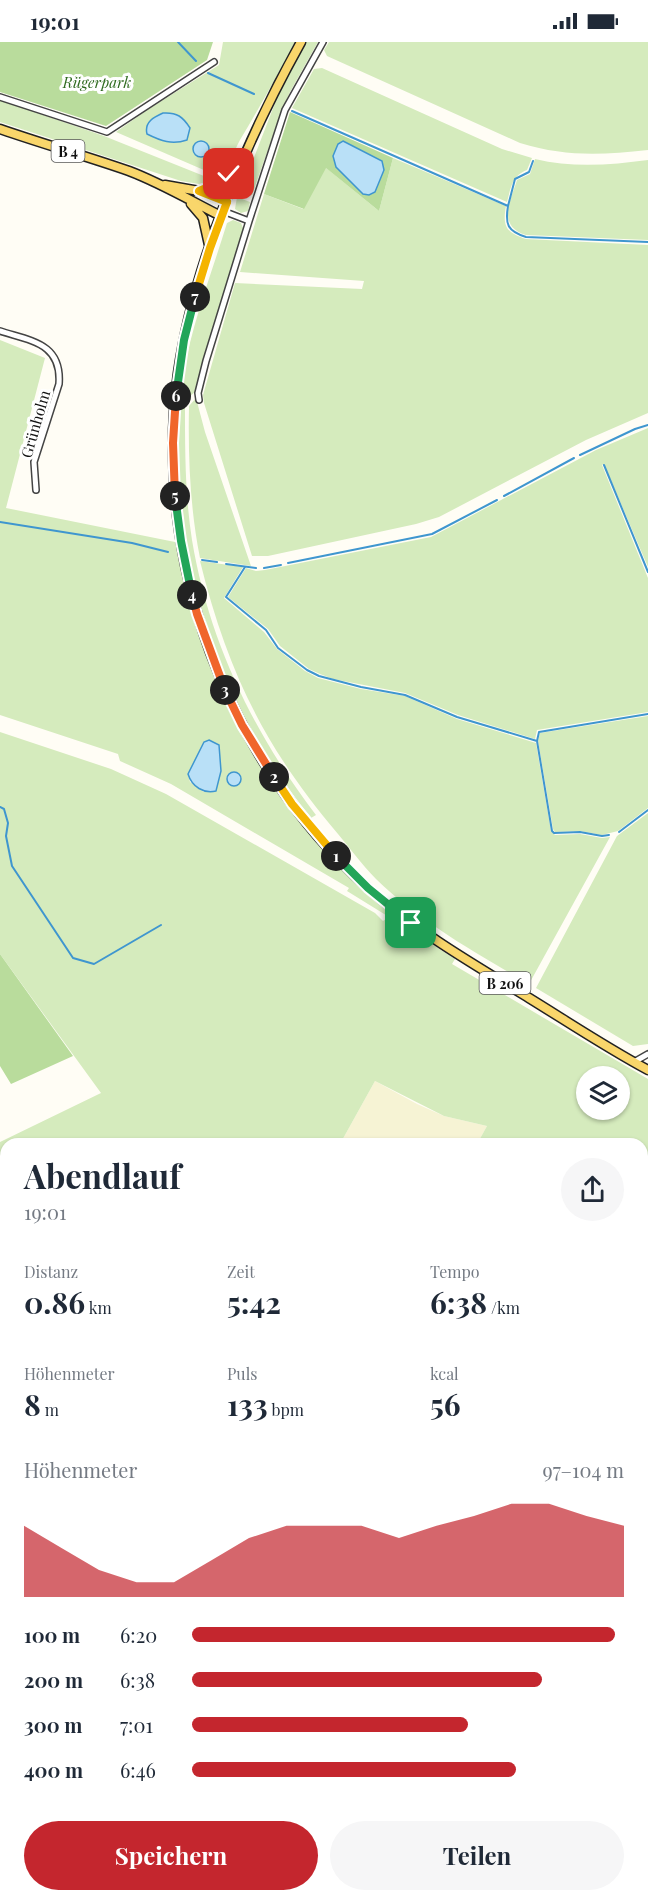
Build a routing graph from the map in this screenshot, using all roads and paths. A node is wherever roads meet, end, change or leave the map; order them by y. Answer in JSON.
{"nodes":[{"id":1,"x":301,"y":42,"type":"edge"},
{"id":2,"x":323,"y":42,"type":"edge"},
{"id":3,"x":214,"y":62,"type":"dead end"},
{"id":4,"x":0,"y":97,"type":"edge"},
{"id":5,"x":0,"y":129,"type":"edge"},
{"id":6,"x":244,"y":157,"type":"junction"},
{"id":7,"x":159,"y":184,"type":"junction"},
{"id":8,"x":199,"y":191,"type":"junction"},
{"id":9,"x":186,"y":199,"type":"junction"},
{"id":10,"x":224,"y":209,"type":"junction"},
{"id":11,"x":249,"y":221,"type":"junction"},
{"id":12,"x":210,"y":248,"type":"junction"},
{"id":13,"x":0,"y":331,"type":"edge"},
{"id":14,"x":199,"y":400,"type":"dead end"},
{"id":15,"x":36,"y":490,"type":"dead end"},
{"id":16,"x":648,"y":1054,"type":"edge"},
{"id":17,"x":634,"y":1062,"type":"junction"},
{"id":18,"x":648,"y":1070,"type":"edge"}],
"edges":[{"from":1,"to":6,"type":"main road","number":"B 206"},
{"from":2,"to":11,"type":"street"},
{"from":3,"to":4,"type":"street"},
{"from":5,"to":7,"type":"main road","number":"B 4"},
{"from":6,"to":8,"type":"main road"},
{"from":6,"to":10,"type":"main road","number":"B 206"},
{"from":7,"to":8,"type":"main road","number":"B 4"},
{"from":7,"to":9,"type":"main road","number":"B 4"},
{"from":8,"to":10,"type":"main road","number":"B 4"},
{"from":9,"to":10,"type":"main road","number":"B 4"},
{"from":9,"to":12,"type":"main road"},
{"from":10,"to":11,"type":"street"},
{"from":10,"to":12,"type":"main road","number":"B 206"},
{"from":11,"to":14,"type":"street"},
{"from":12,"to":17,"type":"main road","number":"B 206"},
{"from":13,"to":15,"type":"street","name":"Grünholm"},
{"from":16,"to":17,"type":"street"},
{"from":17,"to":18,"type":"main road","number":"B 206"}]}
